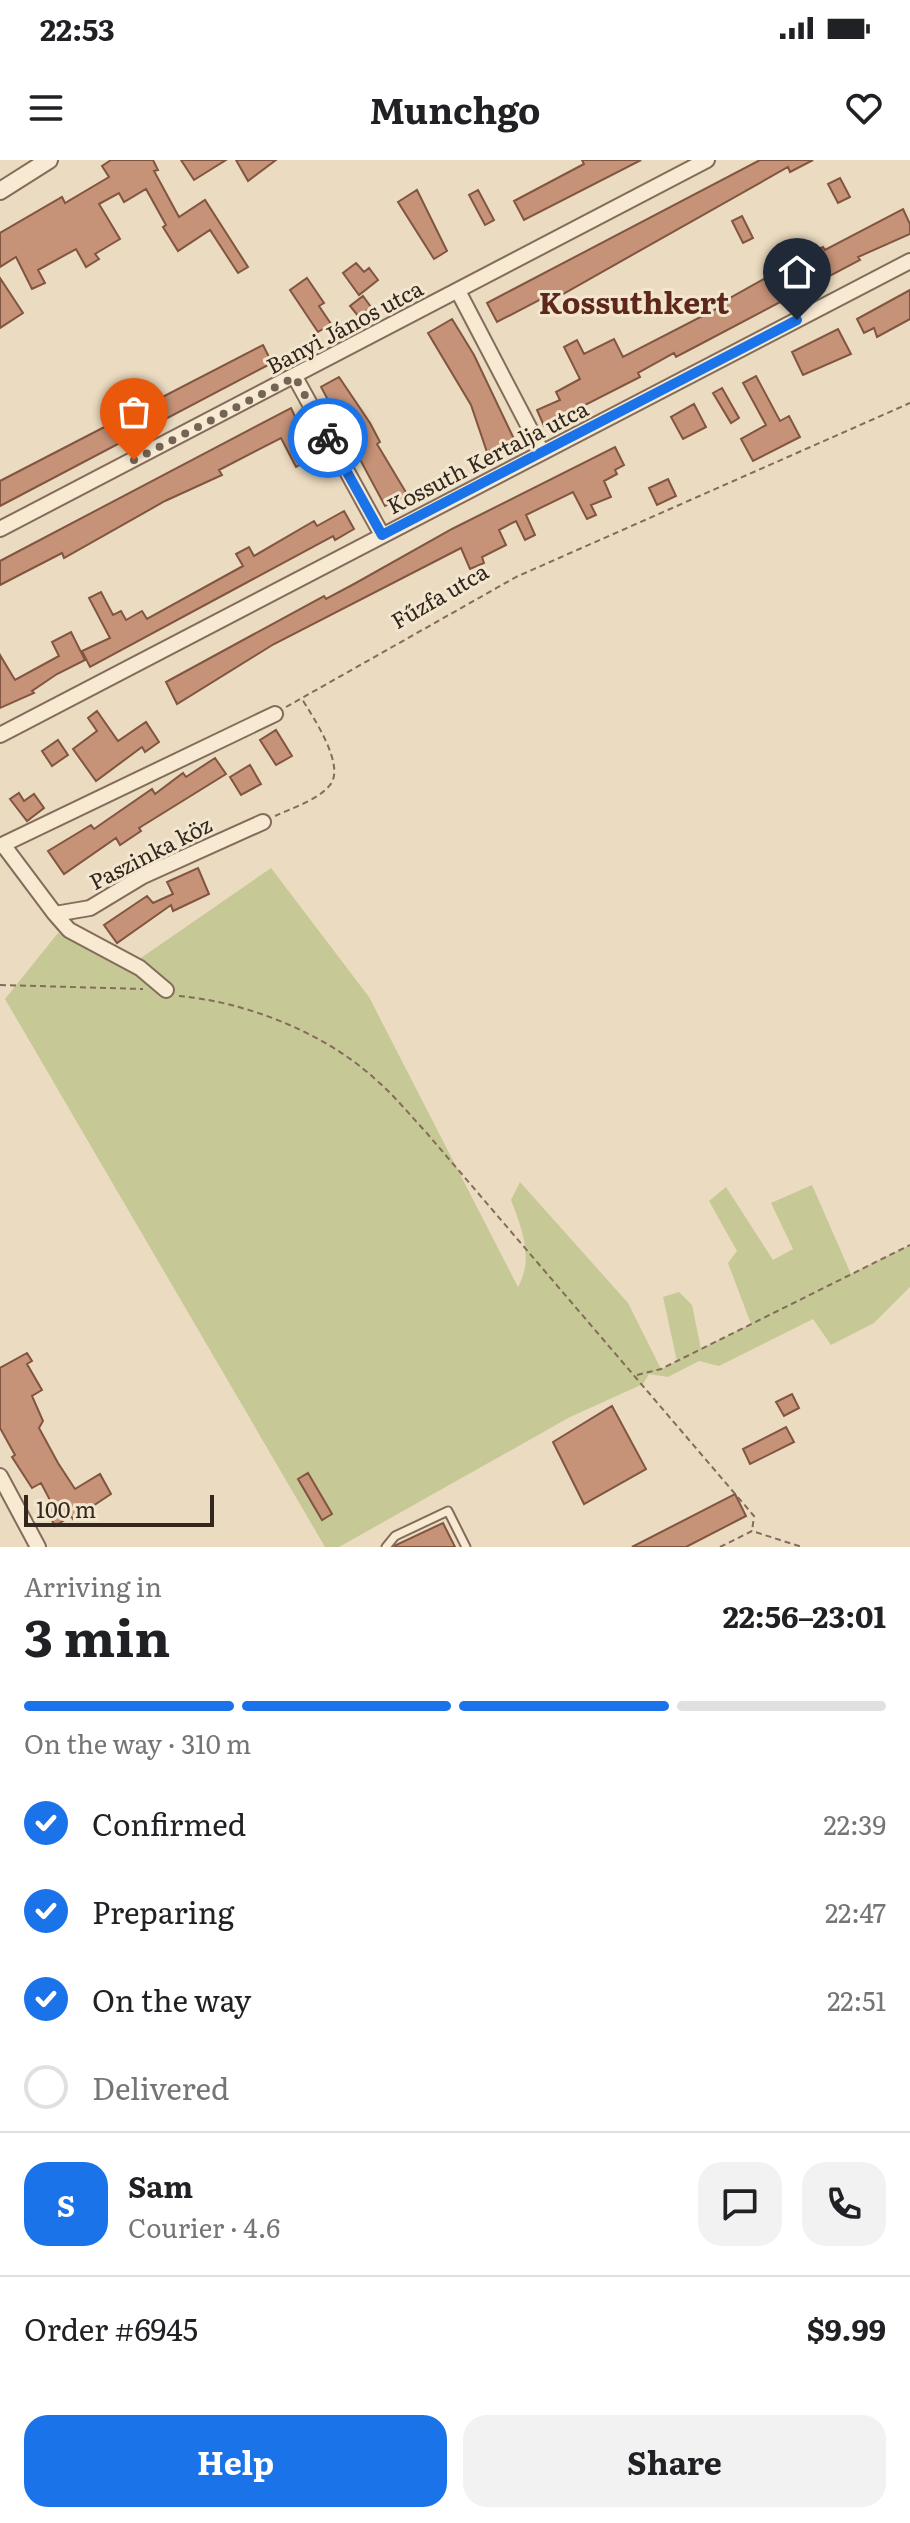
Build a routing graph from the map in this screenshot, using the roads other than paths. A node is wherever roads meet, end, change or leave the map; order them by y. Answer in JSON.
{"nodes":[{"id":1,"x":49,"y":160,"type":"edge"},
{"id":2,"x":707,"y":160,"type":"edge"},
{"id":3,"x":0,"y":191,"type":"edge"},
{"id":4,"x":910,"y":261,"type":"edge"},
{"id":5,"x":458,"y":291,"type":"junction"},
{"id":6,"x":295,"y":377,"type":"junction"},
{"id":7,"x":542,"y":452,"type":"junction"},
{"id":8,"x":0,"y":529,"type":"edge"},
{"id":9,"x":382,"y":535,"type":"junction"},
{"id":10,"x":275,"y":714,"type":"road end"},
{"id":11,"x":0,"y":735,"type":"edge"},
{"id":12,"x":263,"y":822,"type":"road end"},
{"id":13,"x":2,"y":846,"type":"edge"},
{"id":14,"x":55,"y":914,"type":"junction"},
{"id":15,"x":166,"y":990,"type":"road end"},
{"id":16,"x":0,"y":1476,"type":"edge"},
{"id":17,"x":38,"y":1547,"type":"edge"},
{"id":18,"x":386,"y":1547,"type":"edge"},
{"id":19,"x":466,"y":1547,"type":"edge"}],
"edges":[{"from":1,"to":3,"type":"street"},
{"from":2,"to":5,"type":"street","name":"Banyi János utca"},
{"from":4,"to":7,"type":"street","name":"Kossuth Kertalja utca"},
{"from":5,"to":6,"type":"street","name":"Banyi János utca"},
{"from":5,"to":7,"type":"street"},
{"from":6,"to":8,"type":"street","name":"Banyi János utca"},
{"from":6,"to":9,"type":"street"},
{"from":7,"to":9,"type":"street","name":"Kossuth Kertalja utca"},
{"from":9,"to":11,"type":"street","name":"Kossuth Kertalja utca"},
{"from":10,"to":13,"type":"street"},
{"from":12,"to":14,"type":"street","name":"Paszinka köz"},
{"from":13,"to":14,"type":"street"},
{"from":14,"to":15,"type":"street"},
{"from":16,"to":17,"type":"street"},
{"from":18,"to":19,"type":"lane"}]}
